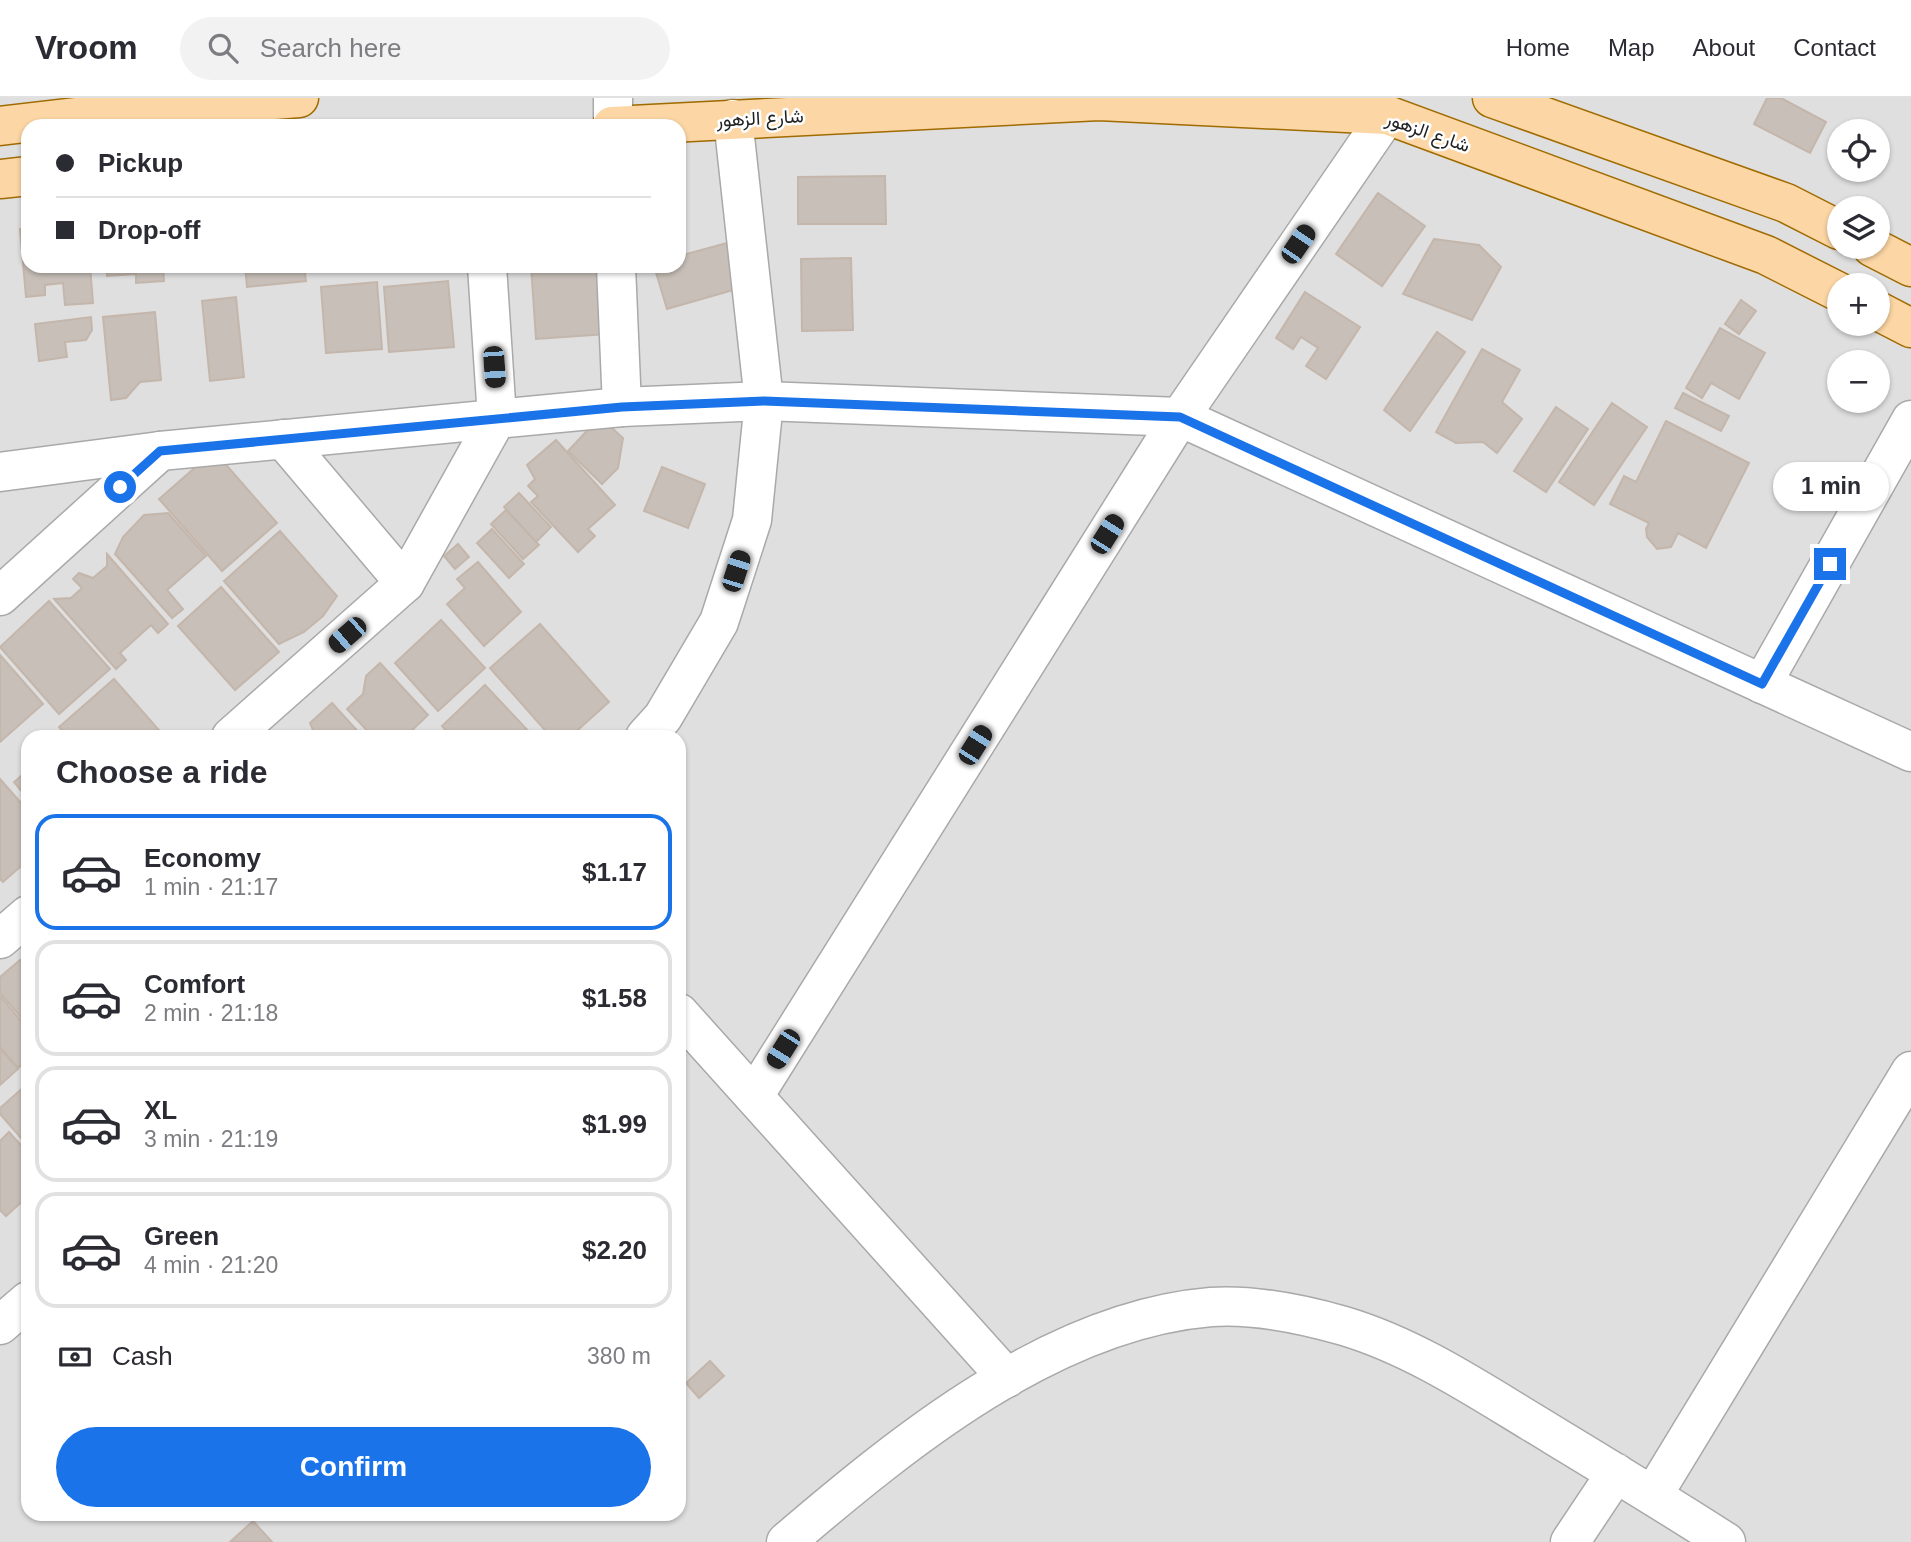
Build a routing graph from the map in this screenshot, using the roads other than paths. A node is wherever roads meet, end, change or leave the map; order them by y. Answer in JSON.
{"nodes":[{"id":1,"x":299,"y":98,"type":"edge"},
{"id":2,"x":613,"y":98,"type":"edge"},
{"id":3,"x":1492,"y":98,"type":"edge"},
{"id":4,"x":1387,"y":115,"type":"junction"},
{"id":5,"x":59,"y":119,"type":"edge"},
{"id":6,"x":613,"y":119,"type":"edge"},
{"id":7,"x":733,"y":119,"type":"junction"},
{"id":8,"x":686,"y":122,"type":"edge"},
{"id":9,"x":21,"y":124,"type":"edge"},
{"id":10,"x":0,"y":126,"type":"edge"},
{"id":11,"x":21,"y":177,"type":"edge"},
{"id":12,"x":0,"y":179,"type":"edge"},
{"id":13,"x":1786,"y":203,"type":"junction"},
{"id":14,"x":1827,"y":224,"type":"edge"},
{"id":15,"x":1766,"y":255,"type":"junction"},
{"id":16,"x":1890,"y":256,"type":"edge"},
{"id":17,"x":1911,"y":267,"type":"edge"},
{"id":18,"x":487,"y":273,"type":"edge"},
{"id":19,"x":616,"y":273,"type":"edge"},
{"id":20,"x":1827,"y":286,"type":"edge"},
{"id":21,"x":1890,"y":318,"type":"edge"},
{"id":22,"x":1911,"y":328,"type":"edge"},
{"id":23,"x":764,"y":401,"type":"junction"},
{"id":24,"x":622,"y":407,"type":"junction"},
{"id":25,"x":1180,"y":417,"type":"junction"},
{"id":26,"x":497,"y":418,"type":"junction"},
{"id":27,"x":1911,"y":420,"type":"edge"},
{"id":28,"x":282,"y":439,"type":"junction"},
{"id":29,"x":160,"y":451,"type":"junction"},
{"id":30,"x":0,"y":472,"type":"edge"},
{"id":31,"x":405,"y":583,"type":"junction"},
{"id":32,"x":0,"y":596,"type":"edge"},
{"id":33,"x":1762,"y":684,"type":"junction"},
{"id":34,"x":239,"y":730,"type":"edge"},
{"id":35,"x":651,"y":730,"type":"edge"},
{"id":36,"x":1911,"y":752,"type":"edge"},
{"id":37,"x":21,"y":921,"type":"edge"},
{"id":38,"x":0,"y":939,"type":"edge"},
{"id":39,"x":686,"y":1021,"type":"edge"},
{"id":40,"x":1911,"y":1071,"type":"edge"},
{"id":41,"x":754,"y":1096,"type":"junction"},
{"id":42,"x":21,"y":1307,"type":"edge"},
{"id":43,"x":0,"y":1325,"type":"edge"},
{"id":44,"x":1007,"y":1378,"type":"junction"},
{"id":45,"x":1616,"y":1473,"type":"junction"},
{"id":46,"x":1653,"y":1495,"type":"junction"},
{"id":47,"x":786,"y":1542,"type":"edge"},
{"id":48,"x":1570,"y":1542,"type":"edge"},
{"id":49,"x":1726,"y":1542,"type":"edge"}],
"edges":[{"from":1,"to":5,"type":"main road"},
{"from":2,"to":6,"type":"street"},
{"from":3,"to":13,"type":"main road"},
{"from":4,"to":7,"type":"main road","name":"شارع الزهور"},
{"from":4,"to":15,"type":"main road","name":"شارع الزهور"},
{"from":4,"to":25,"type":"street"},
{"from":7,"to":8,"type":"main road","name":"شارع الزهور"},
{"from":7,"to":23,"type":"street"},
{"from":9,"to":10,"type":"main road"},
{"from":11,"to":12,"type":"main road"},
{"from":13,"to":14,"type":"main road"},
{"from":13,"to":15,"type":"main road"},
{"from":15,"to":20,"type":"main road","name":"شارع الزهور"},
{"from":16,"to":17,"type":"main road"},
{"from":18,"to":26,"type":"street"},
{"from":19,"to":24,"type":"street"},
{"from":21,"to":22,"type":"main road"},
{"from":23,"to":24,"type":"street"},
{"from":23,"to":25,"type":"street"},
{"from":23,"to":35,"type":"street"},
{"from":24,"to":26,"type":"street"},
{"from":25,"to":33,"type":"street"},
{"from":25,"to":41,"type":"street"},
{"from":26,"to":28,"type":"street"},
{"from":26,"to":31,"type":"street"},
{"from":27,"to":33,"type":"street"},
{"from":28,"to":29,"type":"street"},
{"from":28,"to":31,"type":"street"},
{"from":29,"to":30,"type":"street"},
{"from":29,"to":32,"type":"street"},
{"from":31,"to":34,"type":"street"},
{"from":33,"to":36,"type":"street"},
{"from":37,"to":38,"type":"street"},
{"from":39,"to":41,"type":"street"},
{"from":40,"to":46,"type":"street"},
{"from":41,"to":44,"type":"street"},
{"from":42,"to":43,"type":"street"},
{"from":44,"to":45,"type":"street"},
{"from":44,"to":47,"type":"street"},
{"from":45,"to":46,"type":"street"},
{"from":45,"to":48,"type":"street"},
{"from":46,"to":49,"type":"street"}]}
